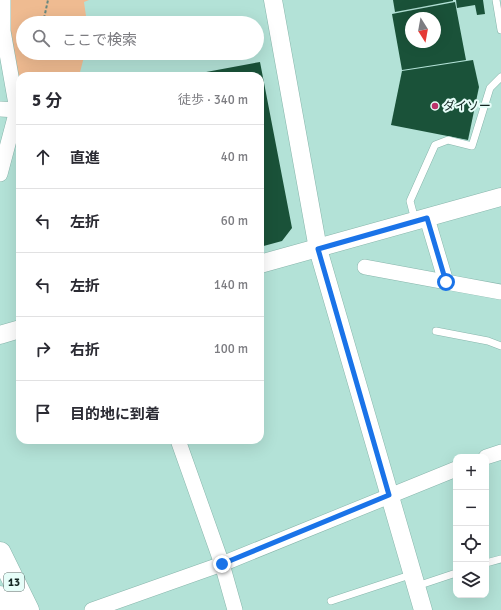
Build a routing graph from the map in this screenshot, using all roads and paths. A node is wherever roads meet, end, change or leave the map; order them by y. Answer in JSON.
{"nodes":[{"id":1,"x":3,"y":0,"type":"edge"},
{"id":2,"x":48,"y":0,"type":"edge"},
{"id":3,"x":273,"y":0,"type":"edge"},
{"id":4,"x":496,"y":0,"type":"edge"},
{"id":5,"x":45,"y":16,"type":"edge"},
{"id":6,"x":501,"y":30,"type":"edge"},
{"id":7,"x":501,"y":77,"type":"edge"},
{"id":8,"x":16,"y":104,"type":"edge"},
{"id":9,"x":0,"y":109,"type":"edge"},
{"id":10,"x":16,"y":110,"type":"edge"},
{"id":11,"x":16,"y":114,"type":"edge"},
{"id":12,"x":0,"y":174,"type":"edge"},
{"id":13,"x":501,"y":197,"type":"edge"},
{"id":14,"x":421,"y":220,"type":"junction"},
{"id":15,"x":318,"y":249,"type":"junction"},
{"id":16,"x":264,"y":263,"type":"edge"},
{"id":17,"x":366,"y":267,"type":"dead end"},
{"id":18,"x":446,"y":282,"type":"junction"},
{"id":19,"x":501,"y":292,"type":"edge"},
{"id":20,"x":16,"y":330,"type":"edge"},
{"id":21,"x":436,"y":331,"type":"dead end"},
{"id":22,"x":0,"y":335,"type":"edge"},
{"id":23,"x":501,"y":346,"type":"edge"},
{"id":24,"x":179,"y":444,"type":"edge"},
{"id":25,"x":501,"y":452,"type":"edge"},
{"id":26,"x":489,"y":456,"type":"edge"},
{"id":27,"x":453,"y":470,"type":"edge"},
{"id":28,"x":389,"y":495,"type":"junction"},
{"id":29,"x":0,"y":553,"type":"edge"},
{"id":30,"x":501,"y":559,"type":"edge"},
{"id":31,"x":489,"y":563,"type":"edge"},
{"id":32,"x":222,"y":564,"type":"junction"},
{"id":33,"x":453,"y":574,"type":"edge"},
{"id":34,"x":415,"y":580,"type":"junction"},
{"id":35,"x":0,"y":597,"type":"edge"},
{"id":36,"x":331,"y":601,"type":"dead end"},
{"id":37,"x":7,"y":610,"type":"edge"},
{"id":38,"x":28,"y":610,"type":"edge"},
{"id":39,"x":92,"y":610,"type":"edge"},
{"id":40,"x":235,"y":610,"type":"edge"},
{"id":41,"x":423,"y":610,"type":"edge"}],
"edges":[{"from":1,"to":8,"type":"street"},
{"from":2,"to":5,"type":"path"},
{"from":3,"to":15,"type":"street"},
{"from":4,"to":6,"type":"lane"},
{"from":7,"to":14,"type":"lane"},
{"from":9,"to":10,"type":"street"},
{"from":11,"to":12,"type":"street"},
{"from":13,"to":14,"type":"street"},
{"from":14,"to":15,"type":"street"},
{"from":14,"to":18,"type":"street"},
{"from":15,"to":16,"type":"street"},
{"from":15,"to":28,"type":"street"},
{"from":17,"to":18,"type":"street"},
{"from":18,"to":19,"type":"street"},
{"from":20,"to":22,"type":"street"},
{"from":21,"to":23,"type":"lane"},
{"from":24,"to":32,"type":"street"},
{"from":25,"to":26,"type":"street"},
{"from":27,"to":28,"type":"street"},
{"from":28,"to":32,"type":"street"},
{"from":28,"to":34,"type":"street"},
{"from":29,"to":38,"type":"highway","number":"13"},
{"from":30,"to":31,"type":"lane"},
{"from":32,"to":39,"type":"street"},
{"from":32,"to":40,"type":"street"},
{"from":33,"to":34,"type":"lane"},
{"from":34,"to":36,"type":"lane"},
{"from":34,"to":41,"type":"street"},
{"from":35,"to":37,"type":"highway","number":"13"}]}
